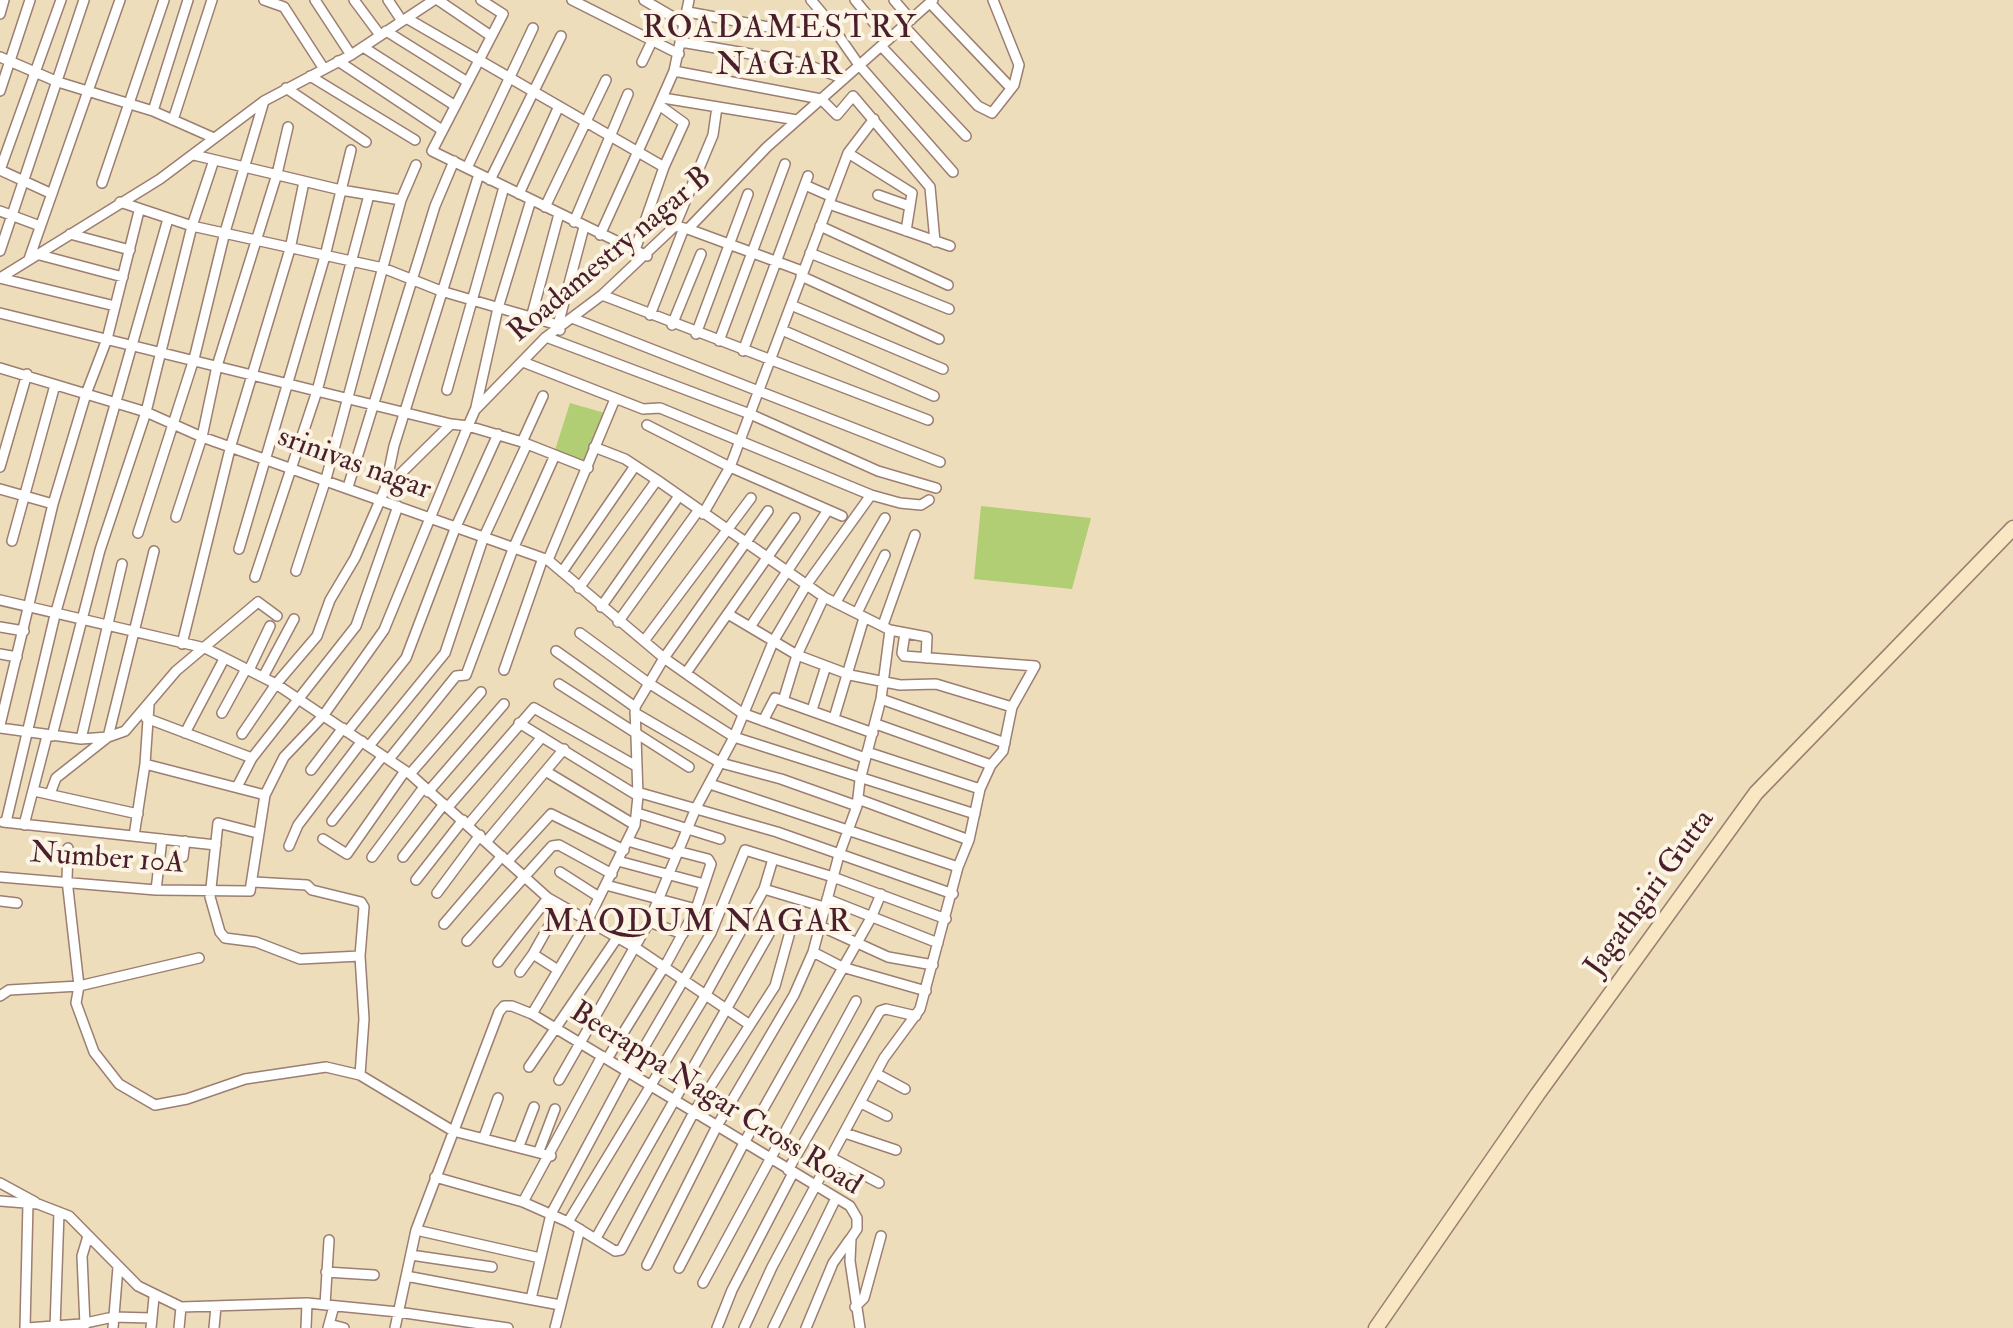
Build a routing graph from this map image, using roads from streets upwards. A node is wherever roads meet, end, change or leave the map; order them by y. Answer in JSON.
{"nodes":[{"id":1,"x":4,"y":0,"type":"edge"},
{"id":2,"x":30,"y":0,"type":"edge"},
{"id":3,"x":61,"y":0,"type":"edge"},
{"id":4,"x":84,"y":0,"type":"edge"},
{"id":5,"x":120,"y":0,"type":"edge"},
{"id":6,"x":164,"y":0,"type":"edge"},
{"id":7,"x":188,"y":0,"type":"edge"},
{"id":8,"x":212,"y":0,"type":"edge"},
{"id":9,"x":265,"y":0,"type":"edge"},
{"id":10,"x":315,"y":0,"type":"edge"},
{"id":11,"x":354,"y":0,"type":"edge"},
{"id":12,"x":388,"y":0,"type":"edge"},
{"id":13,"x":436,"y":0,"type":"edge"},
{"id":14,"x":481,"y":0,"type":"edge"},
{"id":15,"x":572,"y":0,"type":"edge"},
{"id":16,"x":644,"y":0,"type":"edge"},
{"id":17,"x":689,"y":0,"type":"edge"},
{"id":18,"x":801,"y":0,"type":"edge"},
{"id":19,"x":855,"y":0,"type":"edge"},
{"id":20,"x":894,"y":0,"type":"edge"},
{"id":21,"x":993,"y":0,"type":"edge"},
{"id":22,"x":812,"y":1,"type":"edge"},
{"id":23,"x":932,"y":1,"type":"edge"},
{"id":24,"x":422,"y":3,"type":"edge"},
{"id":25,"x":688,"y":12,"type":"junction"},
{"id":26,"x":0,"y":14,"type":"edge"},
{"id":27,"x":827,"y":19,"type":"junction"},
{"id":28,"x":405,"y":20,"type":"junction"},
{"id":29,"x":907,"y":23,"type":"junction"},
{"id":30,"x":685,"y":24,"type":"junction"},
{"id":31,"x":533,"y":28,"type":"dead end"},
{"id":32,"x":383,"y":33,"type":"junction"},
{"id":33,"x":491,"y":36,"type":"junction"},
{"id":34,"x":561,"y":36,"type":"dead end"},
{"id":35,"x":652,"y":41,"type":"junction"},
{"id":36,"x":681,"y":42,"type":"junction"},
{"id":37,"x":884,"y":43,"type":"junction"},
{"id":38,"x":363,"y":47,"type":"junction"},
{"id":39,"x":679,"y":54,"type":"junction"},
{"id":40,"x":351,"y":55,"type":"junction"},
{"id":41,"x":5,"y":59,"type":"edge"},
{"id":42,"x":479,"y":60,"type":"junction"},
{"id":43,"x":338,"y":61,"type":"junction"},
{"id":44,"x":642,"y":62,"type":"dead end"},
{"id":45,"x":859,"y":65,"type":"junction"},
{"id":46,"x":324,"y":69,"type":"junction"},
{"id":47,"x":674,"y":71,"type":"junction"},
{"id":48,"x":37,"y":73,"type":"junction"},
{"id":49,"x":310,"y":76,"type":"junction"},
{"id":50,"x":507,"y":76,"type":"junction"},
{"id":51,"x":844,"y":79,"type":"junction"},
{"id":52,"x":606,"y":80,"type":"dead end"},
{"id":53,"x":466,"y":81,"type":"junction"},
{"id":54,"x":58,"y":82,"type":"junction"},
{"id":55,"x":1010,"y":87,"type":"junction"},
{"id":56,"x":286,"y":88,"type":"junction"},
{"id":57,"x":0,"y":91,"type":"edge"},
{"id":58,"x":89,"y":92,"type":"junction"},
{"id":59,"x":534,"y":92,"type":"junction"},
{"id":60,"x":628,"y":94,"type":"dead end"},
{"id":61,"x":821,"y":99,"type":"junction"},
{"id":62,"x":264,"y":101,"type":"junction"},
{"id":63,"x":661,"y":102,"type":"junction"},
{"id":64,"x":454,"y":105,"type":"junction"},
{"id":65,"x":131,"y":106,"type":"junction"},
{"id":66,"x":559,"y":106,"type":"junction"},
{"id":67,"x":717,"y":107,"type":"junction"},
{"id":68,"x":153,"y":111,"type":"junction"},
{"id":69,"x":874,"y":119,"type":"junction"},
{"id":70,"x":173,"y":120,"type":"junction"},
{"id":71,"x":797,"y":120,"type":"junction"},
{"id":72,"x":586,"y":122,"type":"junction"},
{"id":73,"x":288,"y":127,"type":"dead end"},
{"id":74,"x":442,"y":130,"type":"junction"},
{"id":75,"x":610,"y":136,"type":"junction"},
{"id":76,"x":966,"y":136,"type":"dead end"},
{"id":77,"x":214,"y":138,"type":"junction"},
{"id":78,"x":415,"y":140,"type":"dead end"},
{"id":79,"x":366,"y":142,"type":"dead end"},
{"id":80,"x":351,"y":150,"type":"dead end"},
{"id":81,"x":637,"y":152,"type":"junction"},
{"id":82,"x":848,"y":153,"type":"junction"},
{"id":83,"x":194,"y":155,"type":"junction"},
{"id":84,"x":214,"y":160,"type":"junction"},
{"id":85,"x":454,"y":161,"type":"junction"},
{"id":86,"x":785,"y":164,"type":"dead end"},
{"id":87,"x":416,"y":165,"type":"dead end"},
{"id":88,"x":245,"y":166,"type":"junction"},
{"id":89,"x":664,"y":167,"type":"junction"},
{"id":90,"x":467,"y":168,"type":"junction"},
{"id":91,"x":0,"y":170,"type":"edge"},
{"id":92,"x":953,"y":172,"type":"dead end"},
{"id":93,"x":277,"y":174,"type":"junction"},
{"id":94,"x":479,"y":174,"type":"junction"},
{"id":95,"x":24,"y":180,"type":"junction"},
{"id":96,"x":490,"y":180,"type":"junction"},
{"id":97,"x":304,"y":182,"type":"junction"},
{"id":98,"x":102,"y":183,"type":"dead end"},
{"id":99,"x":504,"y":187,"type":"junction"},
{"id":100,"x":341,"y":190,"type":"junction"},
{"id":101,"x":52,"y":194,"type":"junction"},
{"id":102,"x":519,"y":194,"type":"junction"},
{"id":103,"x":748,"y":194,"type":"dead end"},
{"id":104,"x":369,"y":195,"type":"junction"},
{"id":105,"x":878,"y":195,"type":"dead end"},
{"id":106,"x":401,"y":200,"type":"junction"},
{"id":107,"x":531,"y":200,"type":"junction"},
{"id":108,"x":829,"y":200,"type":"junction"},
{"id":109,"x":120,"y":202,"type":"junction"},
{"id":110,"x":909,"y":206,"type":"junction"},
{"id":111,"x":545,"y":207,"type":"junction"},
{"id":112,"x":0,"y":211,"type":"edge"},
{"id":113,"x":139,"y":211,"type":"junction"},
{"id":114,"x":559,"y":214,"type":"junction"},
{"id":115,"x":11,"y":215,"type":"junction"},
{"id":116,"x":168,"y":219,"type":"junction"},
{"id":117,"x":574,"y":222,"type":"junction"},
{"id":118,"x":40,"y":226,"type":"junction"},
{"id":119,"x":192,"y":226,"type":"junction"},
{"id":120,"x":820,"y":226,"type":"junction"},
{"id":121,"x":584,"y":227,"type":"junction"},
{"id":122,"x":683,"y":228,"type":"junction"},
{"id":123,"x":906,"y":231,"type":"junction"},
{"id":124,"x":225,"y":232,"type":"junction"},
{"id":125,"x":70,"y":234,"type":"junction"},
{"id":126,"x":600,"y":235,"type":"junction"},
{"id":127,"x":256,"y":242,"type":"junction"},
{"id":128,"x":935,"y":242,"type":"junction"},
{"id":129,"x":731,"y":244,"type":"junction"},
{"id":130,"x":950,"y":246,"type":"dead end"},
{"id":131,"x":290,"y":249,"type":"junction"},
{"id":132,"x":130,"y":250,"type":"junction"},
{"id":133,"x":635,"y":250,"type":"junction"},
{"id":134,"x":0,"y":251,"type":"edge"},
{"id":135,"x":752,"y":253,"type":"junction"},
{"id":136,"x":810,"y":253,"type":"junction"},
{"id":137,"x":701,"y":254,"type":"dead end"},
{"id":138,"x":325,"y":256,"type":"junction"},
{"id":139,"x":647,"y":256,"type":"junction"},
{"id":140,"x":33,"y":257,"type":"junction"},
{"id":141,"x":354,"y":261,"type":"junction"},
{"id":142,"x":778,"y":262,"type":"junction"},
{"id":143,"x":383,"y":268,"type":"junction"},
{"id":144,"x":802,"y":274,"type":"junction"},
{"id":145,"x":123,"y":277,"type":"junction"},
{"id":146,"x":0,"y":278,"type":"edge"},
{"id":147,"x":412,"y":281,"type":"junction"},
{"id":148,"x":948,"y":285,"type":"dead end"},
{"id":149,"x":441,"y":291,"type":"junction"},
{"id":150,"x":602,"y":295,"type":"junction"},
{"id":151,"x":475,"y":301,"type":"junction"},
{"id":152,"x":791,"y":305,"type":"junction"},
{"id":153,"x":115,"y":306,"type":"junction"},
{"id":154,"x":498,"y":308,"type":"junction"},
{"id":155,"x":949,"y":309,"type":"dead end"},
{"id":156,"x":0,"y":313,"type":"edge"},
{"id":157,"x":650,"y":315,"type":"junction"},
{"id":158,"x":531,"y":318,"type":"junction"},
{"id":159,"x":572,"y":318,"type":"junction"},
{"id":160,"x":672,"y":325,"type":"junction"},
{"id":161,"x":559,"y":328,"type":"junction"},
{"id":162,"x":782,"y":330,"type":"junction"},
{"id":163,"x":696,"y":334,"type":"junction"},
{"id":164,"x":546,"y":337,"type":"junction"},
{"id":165,"x":107,"y":339,"type":"junction"},
{"id":166,"x":939,"y":339,"type":"dead end"},
{"id":167,"x":719,"y":341,"type":"junction"},
{"id":168,"x":135,"y":345,"type":"junction"},
{"id":169,"x":743,"y":351,"type":"junction"},
{"id":170,"x":160,"y":352,"type":"junction"},
{"id":171,"x":194,"y":359,"type":"junction"},
{"id":172,"x":772,"y":361,"type":"junction"},
{"id":173,"x":523,"y":362,"type":"junction"},
{"id":174,"x":217,"y":366,"type":"junction"},
{"id":175,"x":0,"y":368,"type":"edge"},
{"id":176,"x":943,"y":369,"type":"dead end"},
{"id":177,"x":27,"y":374,"type":"junction"},
{"id":178,"x":253,"y":374,"type":"junction"},
{"id":179,"x":289,"y":381,"type":"junction"},
{"id":180,"x":55,"y":385,"type":"junction"},
{"id":181,"x":447,"y":390,"type":"dead end"},
{"id":182,"x":760,"y":390,"type":"junction"},
{"id":183,"x":317,"y":391,"type":"junction"},
{"id":184,"x":86,"y":394,"type":"junction"},
{"id":185,"x":543,"y":396,"type":"dead end"},
{"id":186,"x":934,"y":396,"type":"dead end"},
{"id":187,"x":347,"y":399,"type":"junction"},
{"id":188,"x":615,"y":399,"type":"junction"},
{"id":189,"x":117,"y":403,"type":"junction"},
{"id":190,"x":373,"y":404,"type":"junction"},
{"id":191,"x":475,"y":410,"type":"junction"},
{"id":192,"x":146,"y":412,"type":"junction"},
{"id":193,"x":404,"y":413,"type":"junction"},
{"id":194,"x":750,"y":414,"type":"junction"},
{"id":195,"x":928,"y":420,"type":"dead end"},
{"id":196,"x":451,"y":424,"type":"junction"},
{"id":197,"x":172,"y":425,"type":"junction"},
{"id":198,"x":647,"y":425,"type":"dead end"},
{"id":199,"x":468,"y":426,"type":"junction"},
{"id":200,"x":498,"y":434,"type":"junction"},
{"id":201,"x":202,"y":437,"type":"junction"},
{"id":202,"x":740,"y":440,"type":"junction"},
{"id":203,"x":524,"y":443,"type":"junction"},
{"id":204,"x":231,"y":445,"type":"junction"},
{"id":205,"x":594,"y":447,"type":"junction"},
{"id":206,"x":555,"y":455,"type":"junction"},
{"id":207,"x":264,"y":458,"type":"junction"},
{"id":208,"x":940,"y":462,"type":"dead end"},
{"id":209,"x":635,"y":466,"type":"junction"},
{"id":210,"x":0,"y":467,"type":"edge"},
{"id":211,"x":293,"y":467,"type":"junction"},
{"id":212,"x":730,"y":467,"type":"junction"},
{"id":213,"x":588,"y":468,"type":"junction"},
{"id":214,"x":326,"y":479,"type":"junction"},
{"id":215,"x":657,"y":480,"type":"junction"},
{"id":216,"x":348,"y":487,"type":"junction"},
{"id":217,"x":936,"y":488,"type":"dead end"},
{"id":218,"x":0,"y":489,"type":"edge"},
{"id":219,"x":385,"y":489,"type":"junction"},
{"id":220,"x":25,"y":495,"type":"junction"},
{"id":221,"x":871,"y":495,"type":"junction"},
{"id":222,"x":679,"y":496,"type":"junction"},
{"id":223,"x":751,"y":498,"type":"dead end"},
{"id":224,"x":379,"y":499,"type":"junction"},
{"id":225,"x":929,"y":500,"type":"dead end"},
{"id":226,"x":53,"y":504,"type":"junction"},
{"id":227,"x":398,"y":506,"type":"junction"},
{"id":228,"x":828,"y":510,"type":"junction"},
{"id":229,"x":768,"y":511,"type":"dead end"},
{"id":230,"x":701,"y":513,"type":"junction"},
{"id":231,"x":842,"y":516,"type":"dead end"},
{"id":232,"x":176,"y":517,"type":"dead end"},
{"id":233,"x":429,"y":518,"type":"junction"},
{"id":234,"x":795,"y":518,"type":"dead end"},
{"id":235,"x":885,"y":518,"type":"dead end"},
{"id":236,"x":2013,"y":528,"type":"edge"},
{"id":237,"x":455,"y":529,"type":"junction"},
{"id":238,"x":725,"y":530,"type":"junction"},
{"id":239,"x":138,"y":533,"type":"dead end"},
{"id":240,"x":915,"y":535,"type":"dead end"},
{"id":241,"x":483,"y":539,"type":"junction"},
{"id":242,"x":12,"y":541,"type":"dead end"},
{"id":243,"x":746,"y":544,"type":"junction"},
{"id":244,"x":239,"y":549,"type":"dead end"},
{"id":245,"x":513,"y":549,"type":"junction"},
{"id":246,"x":154,"y":551,"type":"dead end"},
{"id":247,"x":885,"y":555,"type":"dead end"},
{"id":248,"x":767,"y":558,"type":"junction"},
{"id":249,"x":546,"y":559,"type":"junction"},
{"id":250,"x":122,"y":564,"type":"dead end"},
{"id":251,"x":296,"y":571,"type":"dead end"},
{"id":252,"x":787,"y":571,"type":"junction"},
{"id":253,"x":562,"y":572,"type":"junction"},
{"id":254,"x":255,"y":577,"type":"dead end"},
{"id":255,"x":807,"y":584,"type":"junction"},
{"id":256,"x":579,"y":588,"type":"junction"},
{"id":257,"x":824,"y":597,"type":"junction"},
{"id":258,"x":0,"y":600,"type":"edge"},
{"id":259,"x":836,"y":602,"type":"junction"},
{"id":260,"x":30,"y":607,"type":"junction"},
{"id":261,"x":601,"y":607,"type":"junction"},
{"id":262,"x":728,"y":614,"type":"junction"},
{"id":263,"x":55,"y":615,"type":"junction"},
{"id":264,"x":860,"y":615,"type":"junction"},
{"id":265,"x":277,"y":616,"type":"dead end"},
{"id":266,"x":294,"y":619,"type":"dead end"},
{"id":267,"x":81,"y":620,"type":"junction"},
{"id":268,"x":618,"y":622,"type":"junction"},
{"id":269,"x":270,"y":626,"type":"dead end"},
{"id":270,"x":0,"y":627,"type":"edge"},
{"id":271,"x":106,"y":627,"type":"junction"},
{"id":272,"x":750,"y":627,"type":"junction"},
{"id":273,"x":886,"y":627,"type":"junction"},
{"id":274,"x":24,"y":631,"type":"junction"},
{"id":275,"x":131,"y":633,"type":"junction"},
{"id":276,"x":580,"y":633,"type":"dead end"},
{"id":277,"x":905,"y":633,"type":"junction"},
{"id":278,"x":644,"y":641,"type":"junction"},
{"id":279,"x":773,"y":642,"type":"junction"},
{"id":280,"x":182,"y":644,"type":"junction"},
{"id":281,"x":205,"y":648,"type":"junction"},
{"id":282,"x":556,"y":651,"type":"dead end"},
{"id":283,"x":0,"y":654,"type":"edge"},
{"id":284,"x":797,"y":655,"type":"junction"},
{"id":285,"x":17,"y":657,"type":"junction"},
{"id":286,"x":664,"y":658,"type":"junction"},
{"id":287,"x":926,"y":658,"type":"junction"},
{"id":288,"x":224,"y":659,"type":"junction"},
{"id":289,"x":826,"y":666,"type":"junction"},
{"id":290,"x":247,"y":670,"type":"junction"},
{"id":291,"x":504,"y":670,"type":"dead end"},
{"id":292,"x":686,"y":673,"type":"junction"},
{"id":293,"x":850,"y":675,"type":"junction"},
{"id":294,"x":263,"y":677,"type":"junction"},
{"id":295,"x":5,"y":681,"type":"edge"},
{"id":296,"x":647,"y":682,"type":"junction"},
{"id":297,"x":882,"y":683,"type":"junction"},
{"id":298,"x":276,"y":684,"type":"junction"},
{"id":299,"x":559,"y":684,"type":"dead end"},
{"id":300,"x":481,"y":692,"type":"dead end"},
{"id":301,"x":300,"y":699,"type":"junction"},
{"id":302,"x":881,"y":699,"type":"junction"},
{"id":303,"x":783,"y":701,"type":"junction"},
{"id":304,"x":504,"y":704,"type":"dead end"},
{"id":305,"x":2,"y":705,"type":"edge"},
{"id":306,"x":149,"y":705,"type":"junction"},
{"id":307,"x":1012,"y":707,"type":"junction"},
{"id":308,"x":635,"y":710,"type":"junction"},
{"id":309,"x":812,"y":710,"type":"junction"},
{"id":310,"x":222,"y":713,"type":"dead end"},
{"id":311,"x":742,"y":713,"type":"junction"},
{"id":312,"x":323,"y":716,"type":"junction"},
{"id":313,"x":146,"y":718,"type":"junction"},
{"id":314,"x":834,"y":718,"type":"junction"},
{"id":315,"x":763,"y":721,"type":"junction"},
{"id":316,"x":519,"y":723,"type":"junction"},
{"id":317,"x":0,"y":726,"type":"edge"},
{"id":318,"x":874,"y":728,"type":"junction"},
{"id":319,"x":345,"y":730,"type":"junction"},
{"id":320,"x":26,"y":732,"type":"junction"},
{"id":321,"x":185,"y":733,"type":"junction"},
{"id":322,"x":242,"y":734,"type":"dead end"},
{"id":323,"x":634,"y":734,"type":"junction"},
{"id":324,"x":49,"y":736,"type":"junction"},
{"id":325,"x":108,"y":737,"type":"junction"},
{"id":326,"x":542,"y":737,"type":"junction"},
{"id":327,"x":734,"y":737,"type":"junction"},
{"id":328,"x":81,"y":739,"type":"junction"},
{"id":329,"x":1005,"y":743,"type":"junction"},
{"id":330,"x":365,"y":744,"type":"junction"},
{"id":331,"x":564,"y":749,"type":"junction"},
{"id":332,"x":866,"y":755,"type":"junction"},
{"id":333,"x":252,"y":758,"type":"junction"},
{"id":334,"x":386,"y":758,"type":"junction"},
{"id":335,"x":721,"y":763,"type":"junction"},
{"id":336,"x":145,"y":764,"type":"junction"},
{"id":337,"x":991,"y":765,"type":"junction"},
{"id":338,"x":636,"y":766,"type":"junction"},
{"id":339,"x":689,"y":767,"type":"dead end"},
{"id":340,"x":311,"y":770,"type":"dead end"},
{"id":341,"x":408,"y":772,"type":"junction"},
{"id":342,"x":547,"y":772,"type":"junction"},
{"id":343,"x":860,"y":780,"type":"junction"},
{"id":344,"x":710,"y":784,"type":"junction"},
{"id":345,"x":237,"y":787,"type":"junction"},
{"id":346,"x":980,"y":789,"type":"junction"},
{"id":347,"x":426,"y":790,"type":"junction"},
{"id":348,"x":34,"y":791,"type":"junction"},
{"id":349,"x":50,"y":794,"type":"junction"},
{"id":350,"x":638,"y":794,"type":"junction"},
{"id":351,"x":265,"y":795,"type":"junction"},
{"id":352,"x":857,"y":802,"type":"junction"},
{"id":353,"x":446,"y":806,"type":"junction"},
{"id":354,"x":696,"y":808,"type":"junction"},
{"id":355,"x":637,"y":813,"type":"junction"},
{"id":356,"x":138,"y":814,"type":"junction"},
{"id":357,"x":975,"y":814,"type":"junction"},
{"id":358,"x":332,"y":821,"type":"dead end"},
{"id":359,"x":3,"y":822,"type":"edge"},
{"id":360,"x":465,"y":822,"type":"junction"},
{"id":361,"x":24,"y":825,"type":"junction"},
{"id":362,"x":635,"y":825,"type":"junction"},
{"id":363,"x":688,"y":829,"type":"junction"},
{"id":364,"x":849,"y":831,"type":"junction"},
{"id":365,"x":257,"y":833,"type":"junction"},
{"id":366,"x":134,"y":836,"type":"junction"},
{"id":367,"x":484,"y":838,"type":"junction"},
{"id":368,"x":162,"y":839,"type":"junction"},
{"id":369,"x":323,"y":839,"type":"dead end"},
{"id":370,"x":720,"y":839,"type":"dead end"},
{"id":371,"x":969,"y":840,"type":"junction"},
{"id":372,"x":185,"y":841,"type":"junction"},
{"id":373,"x":216,"y":845,"type":"junction"},
{"id":374,"x":289,"y":846,"type":"dead end"},
{"id":375,"x":626,"y":846,"type":"junction"},
{"id":376,"x":68,"y":848,"type":"dead end"},
{"id":377,"x":676,"y":853,"type":"junction"},
{"id":378,"x":839,"y":855,"type":"junction"},
{"id":379,"x":183,"y":857,"type":"dead end"},
{"id":380,"x":372,"y":857,"type":"dead end"},
{"id":381,"x":403,"y":857,"type":"dead end"},
{"id":382,"x":505,"y":858,"type":"junction"},
{"id":383,"x":773,"y":859,"type":"junction"},
{"id":384,"x":618,"y":861,"type":"junction"},
{"id":385,"x":958,"y":867,"type":"junction"},
{"id":386,"x":560,"y":872,"type":"dead end"},
{"id":387,"x":612,"y":874,"type":"junction"},
{"id":388,"x":667,"y":874,"type":"junction"},
{"id":389,"x":525,"y":876,"type":"junction"},
{"id":390,"x":0,"y":877,"type":"edge"},
{"id":391,"x":833,"y":877,"type":"junction"},
{"id":392,"x":67,"y":880,"type":"junction"},
{"id":393,"x":416,"y":880,"type":"dead end"},
{"id":394,"x":254,"y":882,"type":"junction"},
{"id":395,"x":704,"y":884,"type":"junction"},
{"id":396,"x":606,"y":885,"type":"junction"},
{"id":397,"x":764,"y":889,"type":"junction"},
{"id":398,"x":156,"y":890,"type":"junction"},
{"id":399,"x":210,"y":890,"type":"junction"},
{"id":400,"x":437,"y":893,"type":"dead end"},
{"id":401,"x":881,"y":894,"type":"junction"},
{"id":402,"x":953,"y":894,"type":"junction"},
{"id":403,"x":599,"y":897,"type":"junction"},
{"id":404,"x":548,"y":898,"type":"junction"},
{"id":405,"x":657,"y":898,"type":"junction"},
{"id":406,"x":0,"y":901,"type":"edge"},
{"id":407,"x":17,"y":903,"type":"dead end"},
{"id":408,"x":825,"y":903,"type":"junction"},
{"id":409,"x":560,"y":906,"type":"junction"},
{"id":410,"x":696,"y":909,"type":"junction"},
{"id":411,"x":871,"y":918,"type":"junction"},
{"id":412,"x":946,"y":919,"type":"junction"},
{"id":413,"x":587,"y":922,"type":"junction"},
{"id":414,"x":649,"y":922,"type":"junction"},
{"id":415,"x":444,"y":924,"type":"dead end"},
{"id":416,"x":818,"y":925,"type":"junction"},
{"id":417,"x":790,"y":932,"type":"dead end"},
{"id":418,"x":683,"y":934,"type":"junction"},
{"id":419,"x":769,"y":934,"type":"dead end"},
{"id":420,"x":617,"y":938,"type":"junction"},
{"id":421,"x":467,"y":941,"type":"dead end"},
{"id":422,"x":857,"y":943,"type":"junction"},
{"id":423,"x":938,"y":943,"type":"junction"},
{"id":424,"x":636,"y":948,"type":"junction"},
{"id":425,"x":813,"y":952,"type":"junction"},
{"id":426,"x":533,"y":954,"type":"junction"},
{"id":427,"x":360,"y":956,"type":"junction"},
{"id":428,"x":199,"y":958,"type":"dead end"},
{"id":429,"x":498,"y":962,"type":"dead end"},
{"id":430,"x":933,"y":965,"type":"junction"},
{"id":431,"x":842,"y":967,"type":"junction"},
{"id":432,"x":664,"y":968,"type":"junction"},
{"id":433,"x":558,"y":970,"type":"junction"},
{"id":434,"x":520,"y":972,"type":"dead end"},
{"id":435,"x":682,"y":980,"type":"junction"},
{"id":436,"x":79,"y":986,"type":"junction"},
{"id":437,"x":926,"y":991,"type":"junction"},
{"id":438,"x":0,"y":996,"type":"edge"},
{"id":439,"x":705,"y":996,"type":"junction"},
{"id":440,"x":856,"y":1001,"type":"dead end"},
{"id":441,"x":725,"y":1009,"type":"junction"},
{"id":442,"x":532,"y":1014,"type":"junction"},
{"id":443,"x":916,"y":1016,"type":"junction"},
{"id":444,"x":750,"y":1025,"type":"junction"},
{"id":445,"x":556,"y":1028,"type":"junction"},
{"id":446,"x":581,"y":1044,"type":"junction"},
{"id":447,"x":604,"y":1058,"type":"junction"},
{"id":448,"x":529,"y":1067,"type":"dead end"},
{"id":449,"x":628,"y":1072,"type":"junction"},
{"id":450,"x":877,"y":1074,"type":"junction"},
{"id":451,"x":360,"y":1075,"type":"junction"},
{"id":452,"x":559,"y":1080,"type":"dead end"},
{"id":453,"x":648,"y":1084,"type":"junction"},
{"id":454,"x":905,"y":1089,"type":"dead end"},
{"id":455,"x":498,"y":1098,"type":"dead end"},
{"id":456,"x":672,"y":1099,"type":"junction"},
{"id":457,"x":861,"y":1103,"type":"junction"},
{"id":458,"x":534,"y":1107,"type":"dead end"},
{"id":459,"x":555,"y":1109,"type":"dead end"},
{"id":460,"x":694,"y":1112,"type":"junction"},
{"id":461,"x":887,"y":1116,"type":"dead end"},
{"id":462,"x":717,"y":1126,"type":"junction"},
{"id":463,"x":453,"y":1131,"type":"junction"},
{"id":464,"x":845,"y":1133,"type":"junction"},
{"id":465,"x":484,"y":1137,"type":"junction"},
{"id":466,"x":744,"y":1143,"type":"junction"},
{"id":467,"x":519,"y":1146,"type":"junction"},
{"id":468,"x":896,"y":1150,"type":"dead end"},
{"id":469,"x":539,"y":1151,"type":"junction"},
{"id":470,"x":551,"y":1156,"type":"junction"},
{"id":471,"x":769,"y":1158,"type":"junction"},
{"id":472,"x":832,"y":1158,"type":"junction"},
{"id":473,"x":790,"y":1171,"type":"junction"},
{"id":474,"x":435,"y":1177,"type":"junction"},
{"id":475,"x":0,"y":1183,"type":"edge"},
{"id":476,"x":879,"y":1183,"type":"dead end"},
{"id":477,"x":816,"y":1186,"type":"junction"},
{"id":478,"x":836,"y":1198,"type":"junction"},
{"id":479,"x":0,"y":1201,"type":"edge"},
{"id":480,"x":523,"y":1202,"type":"junction"},
{"id":481,"x":33,"y":1204,"type":"junction"},
{"id":482,"x":59,"y":1212,"type":"junction"},
{"id":483,"x":551,"y":1214,"type":"junction"},
{"id":484,"x":568,"y":1222,"type":"junction"},
{"id":485,"x":580,"y":1229,"type":"junction"},
{"id":486,"x":416,"y":1230,"type":"junction"},
{"id":487,"x":88,"y":1236,"type":"junction"},
{"id":488,"x":881,"y":1236,"type":"dead end"},
{"id":489,"x":596,"y":1238,"type":"junction"},
{"id":490,"x":851,"y":1238,"type":"junction"},
{"id":491,"x":329,"y":1240,"type":"dead end"},
{"id":492,"x":411,"y":1255,"type":"junction"},
{"id":493,"x":540,"y":1258,"type":"junction"},
{"id":494,"x":647,"y":1265,"type":"dead end"},
{"id":495,"x":118,"y":1267,"type":"junction"},
{"id":496,"x":492,"y":1267,"type":"dead end"},
{"id":497,"x":679,"y":1268,"type":"dead end"},
{"id":498,"x":326,"y":1272,"type":"junction"},
{"id":499,"x":374,"y":1275,"type":"dead end"},
{"id":500,"x":406,"y":1276,"type":"junction"},
{"id":501,"x":703,"y":1283,"type":"dead end"},
{"id":502,"x":154,"y":1297,"type":"junction"},
{"id":503,"x":531,"y":1299,"type":"junction"},
{"id":504,"x":307,"y":1303,"type":"junction"},
{"id":505,"x":329,"y":1305,"type":"junction"},
{"id":506,"x":560,"y":1305,"type":"junction"},
{"id":507,"x":216,"y":1306,"type":"junction"},
{"id":508,"x":181,"y":1307,"type":"junction"},
{"id":509,"x":855,"y":1307,"type":"junction"},
{"id":510,"x":398,"y":1312,"type":"junction"},
{"id":511,"x":113,"y":1322,"type":"edge"},
{"id":512,"x":151,"y":1323,"type":"edge"},
{"id":513,"x":85,"y":1325,"type":"edge"},
{"id":514,"x":329,"y":1326,"type":"edge"},
{"id":515,"x":55,"y":1327,"type":"edge"},
{"id":516,"x":26,"y":1328,"type":"edge"},
{"id":517,"x":179,"y":1328,"type":"edge"},
{"id":518,"x":214,"y":1328,"type":"edge"},
{"id":519,"x":306,"y":1328,"type":"edge"},
{"id":520,"x":344,"y":1328,"type":"edge"},
{"id":521,"x":395,"y":1328,"type":"edge"},
{"id":522,"x":508,"y":1328,"type":"edge"},
{"id":523,"x":555,"y":1328,"type":"edge"},
{"id":524,"x":717,"y":1328,"type":"edge"},
{"id":525,"x":744,"y":1328,"type":"edge"},
{"id":526,"x":773,"y":1328,"type":"edge"},
{"id":527,"x":806,"y":1328,"type":"edge"},
{"id":528,"x":860,"y":1328,"type":"edge"},
{"id":529,"x":1376,"y":1328,"type":"edge"}],
"edges":[{"from":1,"to":26,"type":"street"},
{"from":2,"to":41,"type":"street"},
{"from":3,"to":48,"type":"street"},
{"from":4,"to":54,"type":"street"},
{"from":5,"to":58,"type":"street"},
{"from":6,"to":65,"type":"street"},
{"from":7,"to":68,"type":"street"},
{"from":8,"to":70,"type":"street"},
{"from":9,"to":46,"type":"street"},
{"from":10,"to":40,"type":"street"},
{"from":11,"to":32,"type":"street"},
{"from":12,"to":28,"type":"street"},
{"from":13,"to":24,"type":"street"},
{"from":13,"to":33,"type":"street"},
{"from":14,"to":33,"type":"street"},
{"from":15,"to":35,"type":"street"},
{"from":16,"to":30,"type":"street"},
{"from":17,"to":25,"type":"street"},
{"from":18,"to":22,"type":"street"},
{"from":19,"to":37,"type":"street"},
{"from":20,"to":29,"type":"street"},
{"from":21,"to":55,"type":"street"},
{"from":22,"to":27,"type":"street"},
{"from":23,"to":29,"type":"street","name":"Roadamestry nagar B"},
{"from":23,"to":55,"type":"street"},
{"from":24,"to":28,"type":"street"},
{"from":25,"to":27,"type":"street"},
{"from":25,"to":30,"type":"street"},
{"from":27,"to":45,"type":"street"},
{"from":28,"to":32,"type":"street"},
{"from":28,"to":42,"type":"street"},
{"from":29,"to":37,"type":"street","name":"Roadamestry nagar B"},
{"from":29,"to":55,"type":"street"},
{"from":30,"to":36,"type":"street"},
{"from":31,"to":50,"type":"street"},
{"from":32,"to":38,"type":"street"},
{"from":32,"to":53,"type":"street"},
{"from":33,"to":42,"type":"street"},
{"from":34,"to":59,"type":"street"},
{"from":35,"to":39,"type":"street"},
{"from":35,"to":44,"type":"street"},
{"from":36,"to":39,"type":"street"},
{"from":36,"to":51,"type":"street"},
{"from":37,"to":45,"type":"street","name":"Roadamestry nagar B"},
{"from":37,"to":76,"type":"street"},
{"from":38,"to":40,"type":"street"},
{"from":38,"to":64,"type":"street"},
{"from":39,"to":47,"type":"street"},
{"from":40,"to":43,"type":"street"},
{"from":41,"to":48,"type":"street"},
{"from":41,"to":57,"type":"street"},
{"from":42,"to":50,"type":"street"},
{"from":42,"to":53,"type":"street"},
{"from":43,"to":46,"type":"street"},
{"from":43,"to":74,"type":"street"},
{"from":45,"to":51,"type":"street","name":"Roadamestry nagar B"},
{"from":45,"to":92,"type":"street"},
{"from":46,"to":49,"type":"street"},
{"from":47,"to":61,"type":"street"},
{"from":47,"to":63,"type":"street"},
{"from":48,"to":54,"type":"street"},
{"from":48,"to":91,"type":"street"},
{"from":49,"to":56,"type":"street"},
{"from":49,"to":78,"type":"street"},
{"from":50,"to":59,"type":"street"},
{"from":50,"to":90,"type":"street"},
{"from":51,"to":61,"type":"street","name":"Roadamestry nagar B"},
{"from":52,"to":72,"type":"street"},
{"from":53,"to":64,"type":"street"},
{"from":54,"to":58,"type":"street"},
{"from":54,"to":95,"type":"street"},
{"from":56,"to":62,"type":"street"},
{"from":56,"to":79,"type":"street"},
{"from":58,"to":65,"type":"street"},
{"from":58,"to":101,"type":"street"},
{"from":59,"to":66,"type":"street"},
{"from":59,"to":96,"type":"street"},
{"from":60,"to":75,"type":"street"},
{"from":61,"to":69,"type":"street"},
{"from":61,"to":71,"type":"street","name":"Roadamestry nagar B"},
{"from":62,"to":77,"type":"street"},
{"from":62,"to":88,"type":"street"},
{"from":63,"to":67,"type":"street"},
{"from":63,"to":81,"type":"street"},
{"from":63,"to":89,"type":"street"},
{"from":64,"to":74,"type":"street"},
{"from":65,"to":68,"type":"street"},
{"from":65,"to":98,"type":"street"},
{"from":66,"to":72,"type":"street"},
{"from":66,"to":102,"type":"street"},
{"from":67,"to":71,"type":"street"},
{"from":67,"to":122,"type":"street"},
{"from":68,"to":70,"type":"street"},
{"from":69,"to":82,"type":"street"},
{"from":69,"to":128,"type":"street"},
{"from":70,"to":77,"type":"street"},
{"from":71,"to":122,"type":"street","name":"Roadamestry nagar B"},
{"from":72,"to":75,"type":"street"},
{"from":72,"to":111,"type":"street"},
{"from":73,"to":93,"type":"street"},
{"from":74,"to":85,"type":"street"},
{"from":75,"to":81,"type":"street"},
{"from":75,"to":117,"type":"street"},
{"from":77,"to":83,"type":"street"},
{"from":80,"to":100,"type":"street"},
{"from":81,"to":89,"type":"street"},
{"from":81,"to":126,"type":"street"},
{"from":82,"to":108,"type":"street"},
{"from":82,"to":110,"type":"street"},
{"from":83,"to":84,"type":"street"},
{"from":83,"to":109,"type":"street"},
{"from":84,"to":88,"type":"street"},
{"from":84,"to":119,"type":"street"},
{"from":85,"to":90,"type":"street"},
{"from":85,"to":147,"type":"street"},
{"from":86,"to":135,"type":"street"},
{"from":87,"to":106,"type":"street"},
{"from":88,"to":93,"type":"street"},
{"from":88,"to":124,"type":"street"},
{"from":89,"to":133,"type":"street"},
{"from":90,"to":94,"type":"street"},
{"from":91,"to":95,"type":"street"},
{"from":93,"to":97,"type":"street"},
{"from":93,"to":127,"type":"street"},
{"from":94,"to":96,"type":"street"},
{"from":94,"to":149,"type":"street"},
{"from":95,"to":101,"type":"street"},
{"from":95,"to":115,"type":"street"},
{"from":96,"to":99,"type":"street"},
{"from":97,"to":100,"type":"street"},
{"from":97,"to":131,"type":"street"},
{"from":99,"to":102,"type":"street"},
{"from":99,"to":151,"type":"street"},
{"from":100,"to":104,"type":"street"},
{"from":100,"to":138,"type":"street"},
{"from":101,"to":118,"type":"street"},
{"from":102,"to":107,"type":"street"},
{"from":103,"to":129,"type":"street"},
{"from":104,"to":106,"type":"street"},
{"from":104,"to":141,"type":"street"},
{"from":105,"to":110,"type":"street"},
{"from":106,"to":143,"type":"street"},
{"from":107,"to":111,"type":"street"},
{"from":107,"to":154,"type":"street"},
{"from":108,"to":120,"type":"street"},
{"from":108,"to":123,"type":"street"},
{"from":108,"to":142,"type":"street"},
{"from":109,"to":113,"type":"street"},
{"from":109,"to":125,"type":"street"},
{"from":110,"to":123,"type":"street"},
{"from":111,"to":114,"type":"street"},
{"from":112,"to":115,"type":"street"},
{"from":113,"to":116,"type":"street"},
{"from":113,"to":132,"type":"street"},
{"from":114,"to":117,"type":"street"},
{"from":114,"to":158,"type":"street"},
{"from":115,"to":118,"type":"street"},
{"from":115,"to":134,"type":"street"},
{"from":116,"to":119,"type":"street"},
{"from":116,"to":168,"type":"street"},
{"from":117,"to":121,"type":"street"},
{"from":118,"to":140,"type":"street"},
{"from":119,"to":124,"type":"street"},
{"from":119,"to":170,"type":"street"},
{"from":120,"to":136,"type":"street"},
{"from":120,"to":148,"type":"street"},
{"from":121,"to":126,"type":"street"},
{"from":121,"to":161,"type":"street"},
{"from":122,"to":129,"type":"street"},
{"from":122,"to":139,"type":"street","name":"Roadamestry nagar B"},
{"from":122,"to":157,"type":"street"},
{"from":123,"to":128,"type":"street"},
{"from":124,"to":127,"type":"street"},
{"from":124,"to":171,"type":"street"},
{"from":125,"to":132,"type":"street"},
{"from":125,"to":140,"type":"street"},
{"from":126,"to":133,"type":"street"},
{"from":127,"to":131,"type":"street"},
{"from":127,"to":174,"type":"street"},
{"from":128,"to":130,"type":"street"},
{"from":129,"to":135,"type":"street"},
{"from":129,"to":163,"type":"street"},
{"from":131,"to":138,"type":"street"},
{"from":131,"to":178,"type":"street"},
{"from":132,"to":145,"type":"street"},
{"from":133,"to":139,"type":"street"},
{"from":135,"to":142,"type":"street"},
{"from":135,"to":167,"type":"street"},
{"from":136,"to":144,"type":"street"},
{"from":136,"to":155,"type":"street"},
{"from":137,"to":160,"type":"street"},
{"from":138,"to":141,"type":"street"},
{"from":138,"to":179,"type":"street"},
{"from":139,"to":150,"type":"street","name":"Roadamestry nagar B"},
{"from":140,"to":145,"type":"street"},
{"from":140,"to":146,"type":"street"},
{"from":141,"to":143,"type":"street"},
{"from":141,"to":183,"type":"street"},
{"from":142,"to":144,"type":"street"},
{"from":142,"to":169,"type":"street"},
{"from":143,"to":147,"type":"street"},
{"from":143,"to":187,"type":"street"},
{"from":144,"to":152,"type":"street"},
{"from":144,"to":166,"type":"street"},
{"from":145,"to":153,"type":"street"},
{"from":146,"to":153,"type":"street"},
{"from":147,"to":149,"type":"street"},
{"from":147,"to":190,"type":"street"},
{"from":149,"to":151,"type":"street"},
{"from":149,"to":193,"type":"street"},
{"from":150,"to":157,"type":"street"},
{"from":150,"to":159,"type":"street","name":"Roadamestry nagar B"},
{"from":151,"to":154,"type":"street"},
{"from":151,"to":181,"type":"street"},
{"from":152,"to":162,"type":"street"},
{"from":152,"to":176,"type":"street"},
{"from":153,"to":165,"type":"street"},
{"from":154,"to":158,"type":"street"},
{"from":154,"to":191,"type":"street"},
{"from":156,"to":165,"type":"street"},
{"from":157,"to":160,"type":"street"},
{"from":158,"to":161,"type":"street"},
{"from":159,"to":161,"type":"street","name":"Roadamestry nagar B"},
{"from":159,"to":182,"type":"street"},
{"from":160,"to":163,"type":"street"},
{"from":161,"to":164,"type":"street","name":"Roadamestry nagar B"},
{"from":162,"to":172,"type":"street"},
{"from":162,"to":186,"type":"street"},
{"from":163,"to":167,"type":"street"},
{"from":164,"to":173,"type":"street","name":"Roadamestry nagar B"},
{"from":164,"to":194,"type":"street"},
{"from":165,"to":168,"type":"street"},
{"from":165,"to":184,"type":"street"},
{"from":167,"to":169,"type":"street"},
{"from":168,"to":170,"type":"street"},
{"from":168,"to":189,"type":"street"},
{"from":169,"to":172,"type":"street"},
{"from":170,"to":171,"type":"street"},
{"from":170,"to":192,"type":"street"},
{"from":171,"to":174,"type":"street"},
{"from":171,"to":197,"type":"street"},
{"from":172,"to":182,"type":"street"},
{"from":172,"to":195,"type":"street"},
{"from":173,"to":188,"type":"street"},
{"from":173,"to":191,"type":"street","name":"Roadamestry nagar B"},
{"from":174,"to":178,"type":"street"},
{"from":174,"to":201,"type":"street"},
{"from":175,"to":177,"type":"street","name":"srinivas nagar"},
{"from":177,"to":180,"type":"street","name":"srinivas nagar"},
{"from":177,"to":210,"type":"street"},
{"from":178,"to":179,"type":"street"},
{"from":178,"to":204,"type":"street"},
{"from":179,"to":183,"type":"street"},
{"from":179,"to":207,"type":"street"},
{"from":180,"to":184,"type":"street","name":"srinivas nagar"},
{"from":180,"to":220,"type":"street"},
{"from":182,"to":194,"type":"street"},
{"from":182,"to":208,"type":"street"},
{"from":183,"to":187,"type":"street"},
{"from":183,"to":211,"type":"street"},
{"from":184,"to":189,"type":"street","name":"srinivas nagar"},
{"from":184,"to":226,"type":"street"},
{"from":185,"to":203,"type":"street"},
{"from":187,"to":190,"type":"street"},
{"from":187,"to":214,"type":"street"},
{"from":188,"to":202,"type":"street"},
{"from":188,"to":205,"type":"street"},
{"from":189,"to":192,"type":"street","name":"srinivas nagar"},
{"from":189,"to":263,"type":"street"},
{"from":190,"to":193,"type":"street"},
{"from":190,"to":216,"type":"street"},
{"from":191,"to":199,"type":"street","name":"Roadamestry nagar B"},
{"from":192,"to":197,"type":"street","name":"srinivas nagar"},
{"from":192,"to":267,"type":"street"},
{"from":193,"to":196,"type":"street"},
{"from":193,"to":219,"type":"street"},
{"from":194,"to":202,"type":"street"},
{"from":194,"to":217,"type":"street"},
{"from":196,"to":199,"type":"street"},
{"from":196,"to":219,"type":"street"},
{"from":197,"to":201,"type":"street","name":"srinivas nagar"},
{"from":197,"to":239,"type":"street"},
{"from":198,"to":212,"type":"street"},
{"from":199,"to":200,"type":"street"},
{"from":199,"to":233,"type":"street","name":"Roadamestry nagar B"},
{"from":200,"to":203,"type":"street"},
{"from":200,"to":237,"type":"street"},
{"from":201,"to":204,"type":"street","name":"srinivas nagar"},
{"from":201,"to":232,"type":"street"},
{"from":202,"to":212,"type":"street"},
{"from":202,"to":221,"type":"street"},
{"from":203,"to":206,"type":"street"},
{"from":203,"to":241,"type":"street"},
{"from":204,"to":207,"type":"street","name":"srinivas nagar"},
{"from":204,"to":280,"type":"street"},
{"from":205,"to":209,"type":"street"},
{"from":205,"to":213,"type":"street"},
{"from":206,"to":213,"type":"street"},
{"from":206,"to":245,"type":"street"},
{"from":207,"to":211,"type":"street","name":"srinivas nagar"},
{"from":207,"to":244,"type":"street"},
{"from":209,"to":215,"type":"street"},
{"from":209,"to":253,"type":"street"},
{"from":211,"to":214,"type":"street","name":"srinivas nagar"},
{"from":211,"to":254,"type":"street"},
{"from":212,"to":228,"type":"street"},
{"from":212,"to":230,"type":"street"},
{"from":213,"to":249,"type":"street"},
{"from":214,"to":216,"type":"street","name":"srinivas nagar"},
{"from":214,"to":251,"type":"street"},
{"from":215,"to":222,"type":"street"},
{"from":215,"to":256,"type":"street"},
{"from":216,"to":224,"type":"street","name":"srinivas nagar"},
{"from":218,"to":220,"type":"street"},
{"from":219,"to":224,"type":"street"},
{"from":220,"to":226,"type":"street"},
{"from":220,"to":242,"type":"street"},
{"from":221,"to":225,"type":"street"},
{"from":221,"to":255,"type":"street"},
{"from":222,"to":230,"type":"street"},
{"from":222,"to":261,"type":"street"},
{"from":223,"to":238,"type":"street"},
{"from":224,"to":227,"type":"street","name":"srinivas nagar"},
{"from":224,"to":298,"type":"street"},
{"from":226,"to":260,"type":"street"},
{"from":227,"to":233,"type":"street","name":"srinivas nagar"},
{"from":227,"to":301,"type":"street"},
{"from":228,"to":231,"type":"street"},
{"from":228,"to":252,"type":"street"},
{"from":229,"to":243,"type":"street"},
{"from":230,"to":238,"type":"street"},
{"from":230,"to":268,"type":"street"},
{"from":233,"to":237,"type":"street","name":"srinivas nagar"},
{"from":233,"to":312,"type":"street","name":"Roadamestry nagar B"},
{"from":234,"to":248,"type":"street"},
{"from":235,"to":259,"type":"street"},
{"from":236,"to":529,"type":"street","name":"Jagathgiri Gutta"},
{"from":237,"to":241,"type":"street","name":"srinivas nagar"},
{"from":237,"to":319,"type":"street"},
{"from":238,"to":243,"type":"street"},
{"from":238,"to":278,"type":"street"},
{"from":240,"to":273,"type":"street"},
{"from":241,"to":245,"type":"street","name":"srinivas nagar"},
{"from":241,"to":330,"type":"street"},
{"from":243,"to":248,"type":"street"},
{"from":243,"to":286,"type":"street"},
{"from":245,"to":249,"type":"street","name":"srinivas nagar"},
{"from":245,"to":334,"type":"street"},
{"from":246,"to":275,"type":"street"},
{"from":247,"to":264,"type":"street"},
{"from":248,"to":252,"type":"street"},
{"from":248,"to":262,"type":"street"},
{"from":249,"to":253,"type":"street","name":"srinivas nagar"},
{"from":249,"to":291,"type":"street"},
{"from":250,"to":271,"type":"street"},
{"from":252,"to":255,"type":"street"},
{"from":252,"to":272,"type":"street"},
{"from":253,"to":256,"type":"street","name":"srinivas nagar"},
{"from":255,"to":257,"type":"street"},
{"from":255,"to":279,"type":"street"},
{"from":256,"to":261,"type":"street","name":"srinivas nagar"},
{"from":257,"to":259,"type":"street"},
{"from":257,"to":284,"type":"street"},
{"from":258,"to":260,"type":"street"},
{"from":259,"to":264,"type":"street"},
{"from":260,"to":263,"type":"street"},
{"from":260,"to":274,"type":"street"},
{"from":261,"to":268,"type":"street","name":"srinivas nagar"},
{"from":262,"to":272,"type":"street"},
{"from":262,"to":292,"type":"street"},
{"from":263,"to":267,"type":"street"},
{"from":263,"to":320,"type":"street"},
{"from":264,"to":273,"type":"street"},
{"from":264,"to":293,"type":"street"},
{"from":265,"to":281,"type":"street"},
{"from":266,"to":294,"type":"street"},
{"from":267,"to":271,"type":"street"},
{"from":267,"to":324,"type":"street"},
{"from":268,"to":278,"type":"street","name":"srinivas nagar"},
{"from":269,"to":290,"type":"street"},
{"from":270,"to":274,"type":"street"},
{"from":271,"to":275,"type":"street"},
{"from":271,"to":328,"type":"street"},
{"from":272,"to":279,"type":"street"},
{"from":273,"to":277,"type":"street"},
{"from":273,"to":297,"type":"street"},
{"from":274,"to":285,"type":"street"},
{"from":275,"to":280,"type":"street"},
{"from":275,"to":325,"type":"street"},
{"from":276,"to":296,"type":"street"},
{"from":277,"to":287,"type":"street"},
{"from":277,"to":287,"type":"street"},
{"from":278,"to":286,"type":"street","name":"srinivas nagar"},
{"from":279,"to":284,"type":"street"},
{"from":279,"to":311,"type":"street"},
{"from":280,"to":281,"type":"street"},
{"from":281,"to":288,"type":"street"},
{"from":281,"to":306,"type":"street"},
{"from":282,"to":308,"type":"street"},
{"from":283,"to":285,"type":"street"},
{"from":284,"to":289,"type":"street"},
{"from":284,"to":303,"type":"street"},
{"from":285,"to":295,"type":"street"},
{"from":286,"to":292,"type":"street","name":"srinivas nagar"},
{"from":286,"to":296,"type":"street"},
{"from":287,"to":307,"type":"street"},
{"from":288,"to":290,"type":"street"},
{"from":288,"to":321,"type":"street"},
{"from":289,"to":293,"type":"street"},
{"from":289,"to":309,"type":"street"},
{"from":290,"to":294,"type":"street"},
{"from":290,"to":310,"type":"street"},
{"from":292,"to":311,"type":"street","name":"srinivas nagar"},
{"from":293,"to":297,"type":"street"},
{"from":293,"to":314,"type":"street"},
{"from":294,"to":298,"type":"street"},
{"from":295,"to":305,"type":"street"},
{"from":296,"to":308,"type":"street"},
{"from":296,"to":327,"type":"street"},
{"from":297,"to":302,"type":"street"},
{"from":297,"to":307,"type":"street"},
{"from":298,"to":301,"type":"street"},
{"from":298,"to":322,"type":"street"},
{"from":299,"to":323,"type":"street"},
{"from":300,"to":341,"type":"street"},
{"from":301,"to":312,"type":"street"},
{"from":301,"to":333,"type":"street"},
{"from":302,"to":318,"type":"street"},
{"from":302,"to":329,"type":"street"},
{"from":303,"to":309,"type":"street"},
{"from":303,"to":315,"type":"street"},
{"from":304,"to":347,"type":"street"},
{"from":305,"to":317,"type":"street"},
{"from":306,"to":313,"type":"street"},
{"from":306,"to":325,"type":"street"},
{"from":307,"to":329,"type":"street"},
{"from":308,"to":323,"type":"street"},
{"from":308,"to":335,"type":"street"},
{"from":309,"to":314,"type":"street"},
{"from":311,"to":315,"type":"street","name":"srinivas nagar"},
{"from":311,"to":327,"type":"street"},
{"from":312,"to":319,"type":"street"},
{"from":312,"to":351,"type":"street","name":"Roadamestry nagar B"},
{"from":313,"to":321,"type":"street"},
{"from":313,"to":336,"type":"street"},
{"from":314,"to":318,"type":"street"},
{"from":315,"to":332,"type":"street","name":"srinivas nagar"},
{"from":316,"to":326,"type":"street"},
{"from":316,"to":338,"type":"street"},
{"from":316,"to":353,"type":"street"},
{"from":317,"to":320,"type":"street"},
{"from":318,"to":332,"type":"street"},
{"from":318,"to":337,"type":"street"},
{"from":319,"to":330,"type":"street"},
{"from":319,"to":340,"type":"street"},
{"from":320,"to":324,"type":"street"},
{"from":320,"to":359,"type":"street"},
{"from":321,"to":333,"type":"street"},
{"from":323,"to":338,"type":"street"},
{"from":323,"to":339,"type":"street"},
{"from":324,"to":328,"type":"street"},
{"from":324,"to":348,"type":"street"},
{"from":325,"to":328,"type":"street"},
{"from":325,"to":349,"type":"street"},
{"from":326,"to":331,"type":"street"},
{"from":326,"to":360,"type":"street"},
{"from":327,"to":335,"type":"street"},
{"from":327,"to":343,"type":"street"},
{"from":329,"to":337,"type":"street"},
{"from":330,"to":334,"type":"street"},
{"from":330,"to":374,"type":"street"},
{"from":331,"to":342,"type":"street"},
{"from":331,"to":350,"type":"street"},
{"from":332,"to":343,"type":"street"},
{"from":332,"to":346,"type":"street","name":"srinivas nagar"},
{"from":333,"to":345,"type":"street"},
{"from":334,"to":341,"type":"street"},
{"from":334,"to":358,"type":"street"},
{"from":335,"to":344,"type":"street"},
{"from":335,"to":352,"type":"street"},
{"from":336,"to":345,"type":"street"},
{"from":336,"to":356,"type":"street"},
{"from":337,"to":346,"type":"street"},
{"from":338,"to":350,"type":"street"},
{"from":341,"to":347,"type":"street"},
{"from":341,"to":369,"type":"street"},
{"from":342,"to":362,"type":"street"},
{"from":342,"to":367,"type":"street"},
{"from":343,"to":352,"type":"street"},
{"from":343,"to":357,"type":"street"},
{"from":344,"to":354,"type":"street"},
{"from":344,"to":364,"type":"street"},
{"from":345,"to":351,"type":"street"},
{"from":346,"to":357,"type":"street"},
{"from":347,"to":353,"type":"street"},
{"from":347,"to":380,"type":"street"},
{"from":348,"to":349,"type":"street"},
{"from":348,"to":361,"type":"street"},
{"from":349,"to":356,"type":"street"},
{"from":350,"to":354,"type":"street"},
{"from":350,"to":355,"type":"street"},
{"from":351,"to":365,"type":"street","name":"Roadamestry nagar B"},
{"from":352,"to":364,"type":"street"},
{"from":352,"to":371,"type":"street"},
{"from":353,"to":360,"type":"street"},
{"from":353,"to":381,"type":"street"},
{"from":354,"to":363,"type":"street"},
{"from":354,"to":378,"type":"street"},
{"from":355,"to":362,"type":"street"},
{"from":355,"to":363,"type":"street"},
{"from":356,"to":366,"type":"street"},
{"from":357,"to":371,"type":"street"},
{"from":359,"to":361,"type":"street"},
{"from":360,"to":367,"type":"street"},
{"from":360,"to":393,"type":"street"},
{"from":361,"to":366,"type":"street"},
{"from":362,"to":375,"type":"street"},
{"from":363,"to":370,"type":"street"},
{"from":363,"to":377,"type":"street"},
{"from":364,"to":378,"type":"street"},
{"from":364,"to":385,"type":"street"},
{"from":365,"to":373,"type":"street"},
{"from":365,"to":394,"type":"street","name":"Roadamestry nagar B"},
{"from":366,"to":368,"type":"street"},
{"from":367,"to":382,"type":"street"},
{"from":367,"to":400,"type":"street"},
{"from":368,"to":372,"type":"street"},
{"from":368,"to":398,"type":"street"},
{"from":371,"to":385,"type":"street"},
{"from":372,"to":373,"type":"street"},
{"from":372,"to":379,"type":"street"},
{"from":373,"to":399,"type":"street"},
{"from":375,"to":377,"type":"street"},
{"from":375,"to":382,"type":"street"},
{"from":375,"to":384,"type":"street"},
{"from":376,"to":392,"type":"street"},
{"from":377,"to":388,"type":"street"},
{"from":377,"to":395,"type":"street"},
{"from":378,"to":391,"type":"street"},
{"from":378,"to":402,"type":"street"},
{"from":382,"to":389,"type":"street"},
{"from":382,"to":415,"type":"street"},
{"from":383,"to":391,"type":"street"},
{"from":383,"to":397,"type":"street"},
{"from":383,"to":435,"type":"street"},
{"from":384,"to":387,"type":"street"},
{"from":384,"to":388,"type":"street"},
{"from":385,"to":402,"type":"street"},
{"from":386,"to":403,"type":"street"},
{"from":387,"to":389,"type":"street"},
{"from":387,"to":396,"type":"street"},
{"from":388,"to":395,"type":"street"},
{"from":388,"to":405,"type":"street"},
{"from":389,"to":404,"type":"street"},
{"from":389,"to":421,"type":"street"},
{"from":390,"to":392,"type":"street","name":"Number 10A"},
{"from":391,"to":401,"type":"street"},
{"from":391,"to":408,"type":"street"},
{"from":392,"to":398,"type":"street","name":"Number 10A"},
{"from":392,"to":436,"type":"street"},
{"from":394,"to":399,"type":"street","name":"Number 10A"},
{"from":394,"to":427,"type":"street"},
{"from":395,"to":410,"type":"street"},
{"from":396,"to":403,"type":"street"},
{"from":396,"to":405,"type":"street"},
{"from":397,"to":408,"type":"street"},
{"from":397,"to":439,"type":"street"},
{"from":398,"to":399,"type":"street","name":"Number 10A"},
{"from":399,"to":427,"type":"street"},
{"from":401,"to":411,"type":"street"},
{"from":401,"to":412,"type":"street"},
{"from":402,"to":412,"type":"street"},
{"from":403,"to":413,"type":"street"},
{"from":404,"to":409,"type":"street"},
{"from":404,"to":429,"type":"street"},
{"from":405,"to":410,"type":"street"},
{"from":405,"to":414,"type":"street"},
{"from":406,"to":407,"type":"street"},
{"from":408,"to":411,"type":"street"},
{"from":408,"to":416,"type":"street"},
{"from":409,"to":413,"type":"street"},
{"from":409,"to":426,"type":"street"},
{"from":410,"to":418,"type":"street"},
{"from":411,"to":422,"type":"street"},
{"from":411,"to":423,"type":"street"},
{"from":412,"to":423,"type":"street"},
{"from":413,"to":420,"type":"street"},
{"from":413,"to":433,"type":"street"},
{"from":414,"to":418,"type":"street"},
{"from":414,"to":424,"type":"street"},
{"from":416,"to":422,"type":"street"},
{"from":416,"to":425,"type":"street"},
{"from":417,"to":444,"type":"street"},
{"from":418,"to":432,"type":"street"},
{"from":419,"to":441,"type":"street"},
{"from":420,"to":424,"type":"street"},
{"from":420,"to":445,"type":"street"},
{"from":422,"to":430,"type":"street"},
{"from":422,"to":431,"type":"street"},
{"from":423,"to":430,"type":"street"},
{"from":424,"to":432,"type":"street"},
{"from":424,"to":446,"type":"street"},
{"from":425,"to":431,"type":"street"},
{"from":425,"to":462,"type":"street"},
{"from":426,"to":433,"type":"street"},
{"from":426,"to":434,"type":"street"},
{"from":427,"to":451,"type":"street"},
{"from":428,"to":436,"type":"street"},
{"from":430,"to":437,"type":"street"},
{"from":431,"to":437,"type":"street"},
{"from":431,"to":466,"type":"street"},
{"from":432,"to":435,"type":"street"},
{"from":432,"to":447,"type":"street"},
{"from":433,"to":442,"type":"street"},
{"from":435,"to":439,"type":"street"},
{"from":435,"to":449,"type":"street"},
{"from":436,"to":438,"type":"street"},
{"from":436,"to":451,"type":"street"},
{"from":437,"to":443,"type":"street"},
{"from":439,"to":441,"type":"street"},
{"from":439,"to":453,"type":"street"},
{"from":440,"to":471,"type":"street"},
{"from":441,"to":444,"type":"street"},
{"from":441,"to":456,"type":"street"},
{"from":442,"to":445,"type":"street","name":"Beerappa Nagar Cross Road"},
{"from":442,"to":463,"type":"street"},
{"from":443,"to":450,"type":"street"},
{"from":443,"to":473,"type":"street"},
{"from":444,"to":460,"type":"street"},
{"from":445,"to":446,"type":"street","name":"Beerappa Nagar Cross Road"},
{"from":445,"to":448,"type":"street"},
{"from":446,"to":447,"type":"street","name":"Beerappa Nagar Cross Road"},
{"from":446,"to":452,"type":"street"},
{"from":447,"to":449,"type":"street","name":"Beerappa Nagar Cross Road"},
{"from":447,"to":470,"type":"street"},
{"from":449,"to":453,"type":"street","name":"Beerappa Nagar Cross Road"},
{"from":449,"to":483,"type":"street"},
{"from":450,"to":454,"type":"street"},
{"from":450,"to":457,"type":"street"},
{"from":451,"to":463,"type":"street"},
{"from":453,"to":456,"type":"street","name":"Beerappa Nagar Cross Road"},
{"from":453,"to":484,"type":"street"},
{"from":455,"to":465,"type":"street"},
{"from":456,"to":460,"type":"street","name":"Beerappa Nagar Cross Road"},
{"from":456,"to":489,"type":"street"},
{"from":457,"to":461,"type":"street"},
{"from":457,"to":464,"type":"street"},
{"from":458,"to":467,"type":"street"},
{"from":459,"to":469,"type":"street"},
{"from":460,"to":462,"type":"street","name":"Beerappa Nagar Cross Road"},
{"from":460,"to":489,"type":"street"},
{"from":462,"to":466,"type":"street","name":"Beerappa Nagar Cross Road"},
{"from":462,"to":494,"type":"street"},
{"from":463,"to":465,"type":"street"},
{"from":463,"to":474,"type":"street"},
{"from":464,"to":468,"type":"street"},
{"from":464,"to":472,"type":"street"},
{"from":465,"to":467,"type":"street"},
{"from":466,"to":471,"type":"street","name":"Beerappa Nagar Cross Road"},
{"from":466,"to":497,"type":"street"},
{"from":467,"to":469,"type":"street"},
{"from":469,"to":470,"type":"street"},
{"from":470,"to":480,"type":"street"},
{"from":471,"to":473,"type":"street","name":"Beerappa Nagar Cross Road"},
{"from":471,"to":501,"type":"street"},
{"from":472,"to":476,"type":"street"},
{"from":472,"to":477,"type":"street"},
{"from":473,"to":477,"type":"street","name":"Beerappa Nagar Cross Road"},
{"from":473,"to":524,"type":"street"},
{"from":474,"to":480,"type":"street"},
{"from":474,"to":486,"type":"street"},
{"from":475,"to":481,"type":"street"},
{"from":477,"to":478,"type":"street","name":"Beerappa Nagar Cross Road"},
{"from":477,"to":525,"type":"street"},
{"from":478,"to":490,"type":"street","name":"Beerappa Nagar Cross Road"},
{"from":478,"to":526,"type":"street"},
{"from":479,"to":481,"type":"street"},
{"from":480,"to":483,"type":"street"},
{"from":481,"to":482,"type":"street"},
{"from":481,"to":516,"type":"street"},
{"from":482,"to":487,"type":"street"},
{"from":482,"to":515,"type":"street"},
{"from":483,"to":484,"type":"street"},
{"from":483,"to":493,"type":"street"},
{"from":484,"to":485,"type":"street"},
{"from":485,"to":489,"type":"street"},
{"from":485,"to":506,"type":"street"},
{"from":486,"to":492,"type":"street"},
{"from":486,"to":493,"type":"street"},
{"from":487,"to":495,"type":"street"},
{"from":487,"to":513,"type":"street"},
{"from":488,"to":509,"type":"street"},
{"from":490,"to":509,"type":"street","name":"Beerappa Nagar Cross Road"},
{"from":490,"to":527,"type":"street"},
{"from":491,"to":498,"type":"street"},
{"from":492,"to":496,"type":"street"},
{"from":492,"to":500,"type":"street"},
{"from":493,"to":503,"type":"street"},
{"from":495,"to":502,"type":"street"},
{"from":495,"to":511,"type":"street"},
{"from":498,"to":499,"type":"street"},
{"from":498,"to":505,"type":"street"},
{"from":500,"to":503,"type":"street"},
{"from":500,"to":510,"type":"street"},
{"from":502,"to":508,"type":"street"},
{"from":502,"to":512,"type":"street"},
{"from":503,"to":506,"type":"street"},
{"from":504,"to":505,"type":"street"},
{"from":504,"to":507,"type":"street"},
{"from":504,"to":519,"type":"street"},
{"from":505,"to":510,"type":"street"},
{"from":505,"to":514,"type":"street"},
{"from":506,"to":523,"type":"street"},
{"from":507,"to":508,"type":"street"},
{"from":507,"to":518,"type":"street"},
{"from":508,"to":517,"type":"street"},
{"from":509,"to":528,"type":"street","name":"Beerappa Nagar Cross Road"},
{"from":510,"to":521,"type":"street"},
{"from":510,"to":522,"type":"street"},
{"from":511,"to":512,"type":"street"},
{"from":511,"to":513,"type":"street"},
{"from":513,"to":515,"type":"street"},
{"from":514,"to":520,"type":"street"},
{"from":515,"to":516,"type":"street"}]}
